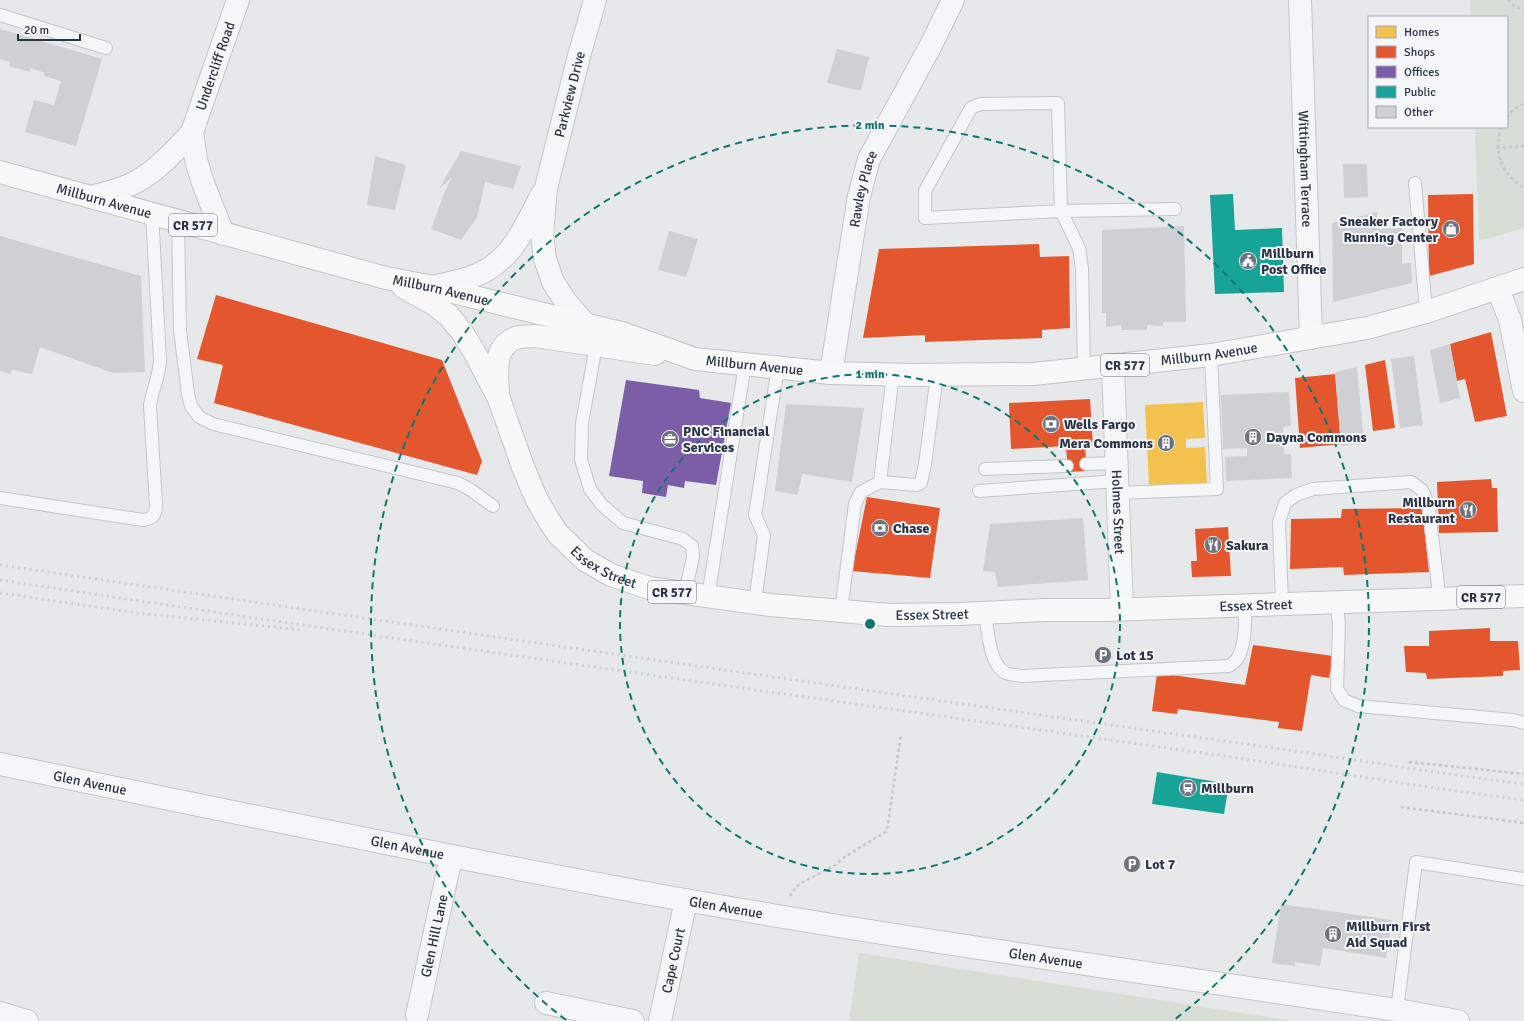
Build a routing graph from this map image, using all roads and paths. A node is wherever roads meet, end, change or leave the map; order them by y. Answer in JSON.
{"nodes":[{"id":1,"x":238,"y":0,"type":"edge"},
{"id":2,"x":596,"y":0,"type":"edge"},
{"id":3,"x":953,"y":0,"type":"edge"},
{"id":4,"x":1300,"y":0,"type":"edge"},
{"id":5,"x":1508,"y":0,"type":"edge"},
{"id":6,"x":1524,"y":9,"type":"edge"},
{"id":7,"x":0,"y":15,"type":"edge"},
{"id":8,"x":106,"y":48,"type":"dead end"},
{"id":9,"x":1524,"y":103,"type":"edge"},
{"id":10,"x":1508,"y":116,"type":"edge"},
{"id":11,"x":1501,"y":128,"type":"edge"},
{"id":12,"x":192,"y":132,"type":"junction"},
{"id":13,"x":1524,"y":146,"type":"edge"},
{"id":14,"x":1498,"y":148,"type":"junction"},
{"id":15,"x":0,"y":172,"type":"edge"},
{"id":16,"x":1415,"y":182,"type":"dead end"},
{"id":17,"x":546,"y":188,"type":"junction"},
{"id":18,"x":1524,"y":188,"type":"edge"},
{"id":19,"x":92,"y":197,"type":"junction"},
{"id":20,"x":1175,"y":209,"type":"dead end"},
{"id":21,"x":1061,"y":211,"type":"junction"},
{"id":22,"x":152,"y":213,"type":"junction"},
{"id":23,"x":178,"y":221,"type":"junction"},
{"id":24,"x":223,"y":234,"type":"junction"},
{"id":25,"x":386,"y":278,"type":"junction"},
{"id":26,"x":1524,"y":279,"type":"edge"},
{"id":27,"x":434,"y":287,"type":"junction"},
{"id":28,"x":1498,"y":289,"type":"junction"},
{"id":29,"x":1426,"y":312,"type":"junction"},
{"id":30,"x":584,"y":323,"type":"junction"},
{"id":31,"x":1310,"y":338,"type":"junction"},
{"id":32,"x":596,"y":346,"type":"junction"},
{"id":33,"x":1211,"y":355,"type":"junction"},
{"id":34,"x":696,"y":359,"type":"junction"},
{"id":35,"x":745,"y":364,"type":"junction"},
{"id":36,"x":778,"y":367,"type":"junction"},
{"id":37,"x":1113,"y":367,"type":"junction"},
{"id":38,"x":1084,"y":370,"type":"junction"},
{"id":39,"x":831,"y":373,"type":"junction"},
{"id":40,"x":893,"y":374,"type":"junction"},
{"id":41,"x":937,"y":375,"type":"junction"},
{"id":42,"x":1524,"y":391,"type":"edge"},
{"id":43,"x":499,"y":399,"type":"junction"},
{"id":44,"x":1086,"y":464,"type":"dead end"},
{"id":45,"x":1067,"y":466,"type":"dead end"},
{"id":46,"x":985,"y":468,"type":"dead end"},
{"id":47,"x":1117,"y":479,"type":"junction"},
{"id":48,"x":880,"y":482,"type":"junction"},
{"id":49,"x":979,"y":491,"type":"dead end"},
{"id":50,"x":0,"y":498,"type":"edge"},
{"id":51,"x":493,"y":506,"type":"dead end"},
{"id":52,"x":685,"y":593,"type":"junction"},
{"id":53,"x":1524,"y":596,"type":"edge"},
{"id":54,"x":708,"y":597,"type":"junction"},
{"id":55,"x":1439,"y":598,"type":"junction"},
{"id":56,"x":1337,"y":602,"type":"junction"},
{"id":57,"x":755,"y":603,"type":"junction"},
{"id":58,"x":1282,"y":604,"type":"junction"},
{"id":59,"x":1245,"y":606,"type":"junction"},
{"id":60,"x":1122,"y":610,"type":"junction"},
{"id":61,"x":841,"y":611,"type":"junction"},
{"id":62,"x":985,"y":613,"type":"junction"},
{"id":63,"x":1524,"y":723,"type":"edge"},
{"id":64,"x":901,"y":734,"type":"dead end"},
{"id":65,"x":1409,"y":762,"type":"dead end"},
{"id":66,"x":0,"y":764,"type":"edge"},
{"id":67,"x":1524,"y":774,"type":"edge"},
{"id":68,"x":1401,"y":807,"type":"dead end"},
{"id":69,"x":1524,"y":823,"type":"edge"},
{"id":70,"x":451,"y":857,"type":"junction"},
{"id":71,"x":1524,"y":879,"type":"edge"},
{"id":72,"x":790,"y":896,"type":"dead end"},
{"id":73,"x":686,"y":900,"type":"junction"},
{"id":74,"x":546,"y":1003,"type":"dead end"},
{"id":75,"x":1397,"y":1010,"type":"junction"},
{"id":76,"x":0,"y":1012,"type":"edge"},
{"id":77,"x":417,"y":1015,"type":"dead end"},
{"id":78,"x":27,"y":1021,"type":"edge"},
{"id":79,"x":633,"y":1021,"type":"edge"},
{"id":80,"x":660,"y":1021,"type":"edge"},
{"id":81,"x":1458,"y":1021,"type":"edge"}],
"edges":[{"from":1,"to":12,"type":"street","name":"Undercliff Road"},
{"from":2,"to":17,"type":"street","name":"Parkview Drive"},
{"from":3,"to":39,"type":"street","name":"Rawley Place"},
{"from":4,"to":31,"type":"street","name":"Wittingham Terrace"},
{"from":5,"to":6,"type":"path"},
{"from":7,"to":8,"type":"lane"},
{"from":9,"to":10,"type":"path"},
{"from":11,"to":14,"type":"path"},
{"from":12,"to":19,"type":"street","name":"Undercliff Road"},
{"from":12,"to":24,"type":"street","name":"Undercliff Road"},
{"from":13,"to":14,"type":"path"},
{"from":14,"to":18,"type":"path"},
{"from":15,"to":19,"type":"main road","name":"Millburn Avenue","number":"CR 577"},
{"from":16,"to":29,"type":"lane"},
{"from":17,"to":27,"type":"street","name":"Parkview Drive"},
{"from":17,"to":30,"type":"street","name":"Parkview Drive"},
{"from":19,"to":22,"type":"main road","name":"Millburn Avenue","number":"CR 577"},
{"from":20,"to":21,"type":"lane"},
{"from":21,"to":21,"type":"lane"},
{"from":21,"to":38,"type":"lane"},
{"from":22,"to":23,"type":"main road","name":"Millburn Avenue","number":"CR 577"},
{"from":22,"to":50,"type":"lane"},
{"from":23,"to":24,"type":"main road","name":"Millburn Avenue","number":"CR 577"},
{"from":23,"to":51,"type":"lane"},
{"from":24,"to":25,"type":"main road","name":"Millburn Avenue","number":"CR 577"},
{"from":25,"to":27,"type":"main road","name":"Millburn Avenue","number":"CR 577"},
{"from":25,"to":43,"type":"main road","name":"Essex Street","number":"CR 577"},
{"from":26,"to":28,"type":"main road","name":"Millburn Avenue","number":"CR 577"},
{"from":27,"to":30,"type":"main road","name":"Millburn Avenue","number":"CR 577"},
{"from":28,"to":29,"type":"main road","name":"Millburn Avenue","number":"CR 577"},
{"from":28,"to":42,"type":"street"},
{"from":29,"to":31,"type":"main road","name":"Millburn Avenue","number":"CR 577"},
{"from":30,"to":34,"type":"main road","name":"Millburn Avenue","number":"CR 577"},
{"from":31,"to":33,"type":"main road","name":"Millburn Avenue","number":"CR 577"},
{"from":32,"to":34,"type":"main road"},
{"from":32,"to":43,"type":"main road"},
{"from":32,"to":52,"type":"lane"},
{"from":33,"to":37,"type":"main road","name":"Millburn Avenue","number":"CR 577"},
{"from":33,"to":47,"type":"lane"},
{"from":34,"to":35,"type":"main road","name":"Millburn Avenue","number":"CR 577"},
{"from":35,"to":36,"type":"main road","name":"Millburn Avenue","number":"CR 577"},
{"from":35,"to":54,"type":"lane"},
{"from":36,"to":39,"type":"main road","name":"Millburn Avenue","number":"CR 577"},
{"from":36,"to":57,"type":"lane"},
{"from":37,"to":38,"type":"main road","name":"Millburn Avenue","number":"CR 577"},
{"from":37,"to":47,"type":"street","name":"Holmes Street"},
{"from":38,"to":41,"type":"main road","name":"Millburn Avenue","number":"CR 577"},
{"from":39,"to":40,"type":"main road","name":"Millburn Avenue","number":"CR 577"},
{"from":40,"to":41,"type":"main road","name":"Millburn Avenue","number":"CR 577"},
{"from":40,"to":48,"type":"lane"},
{"from":41,"to":48,"type":"lane"},
{"from":43,"to":52,"type":"main road","name":"Essex Street","number":"CR 577"},
{"from":44,"to":47,"type":"lane"},
{"from":45,"to":46,"type":"lane"},
{"from":47,"to":49,"type":"lane"},
{"from":47,"to":60,"type":"street","name":"Holmes Street"},
{"from":48,"to":61,"type":"lane"},
{"from":52,"to":54,"type":"main road","name":"Essex Street","number":"CR 577"},
{"from":53,"to":55,"type":"main road","name":"Essex Street","number":"CR 577"},
{"from":54,"to":57,"type":"main road","name":"Essex Street","number":"CR 577"},
{"from":55,"to":56,"type":"main road","name":"Essex Street","number":"CR 577"},
{"from":55,"to":58,"type":"lane"},
{"from":56,"to":58,"type":"main road","name":"Essex Street","number":"CR 577"},
{"from":56,"to":63,"type":"lane"},
{"from":57,"to":61,"type":"main road","name":"Essex Street","number":"CR 577"},
{"from":58,"to":59,"type":"main road","name":"Essex Street","number":"CR 577"},
{"from":59,"to":60,"type":"main road","name":"Essex Street","number":"CR 577"},
{"from":59,"to":62,"type":"lane"},
{"from":60,"to":62,"type":"main road","name":"Essex Street","number":"CR 577"},
{"from":61,"to":62,"type":"main road","name":"Essex Street","number":"CR 577"},
{"from":64,"to":72,"type":"path"},
{"from":65,"to":67,"type":"path"},
{"from":66,"to":70,"type":"street","name":"Glen Avenue"},
{"from":68,"to":69,"type":"path"},
{"from":70,"to":73,"type":"street","name":"Glen Avenue"},
{"from":70,"to":77,"type":"street","name":"Glen Hill Lane"},
{"from":71,"to":75,"type":"lane"},
{"from":73,"to":75,"type":"street","name":"Glen Avenue"},
{"from":73,"to":80,"type":"street","name":"Cape Court"},
{"from":74,"to":79,"type":"street"},
{"from":75,"to":81,"type":"street","name":"Glen Avenue"},
{"from":76,"to":78,"type":"street"}]}
